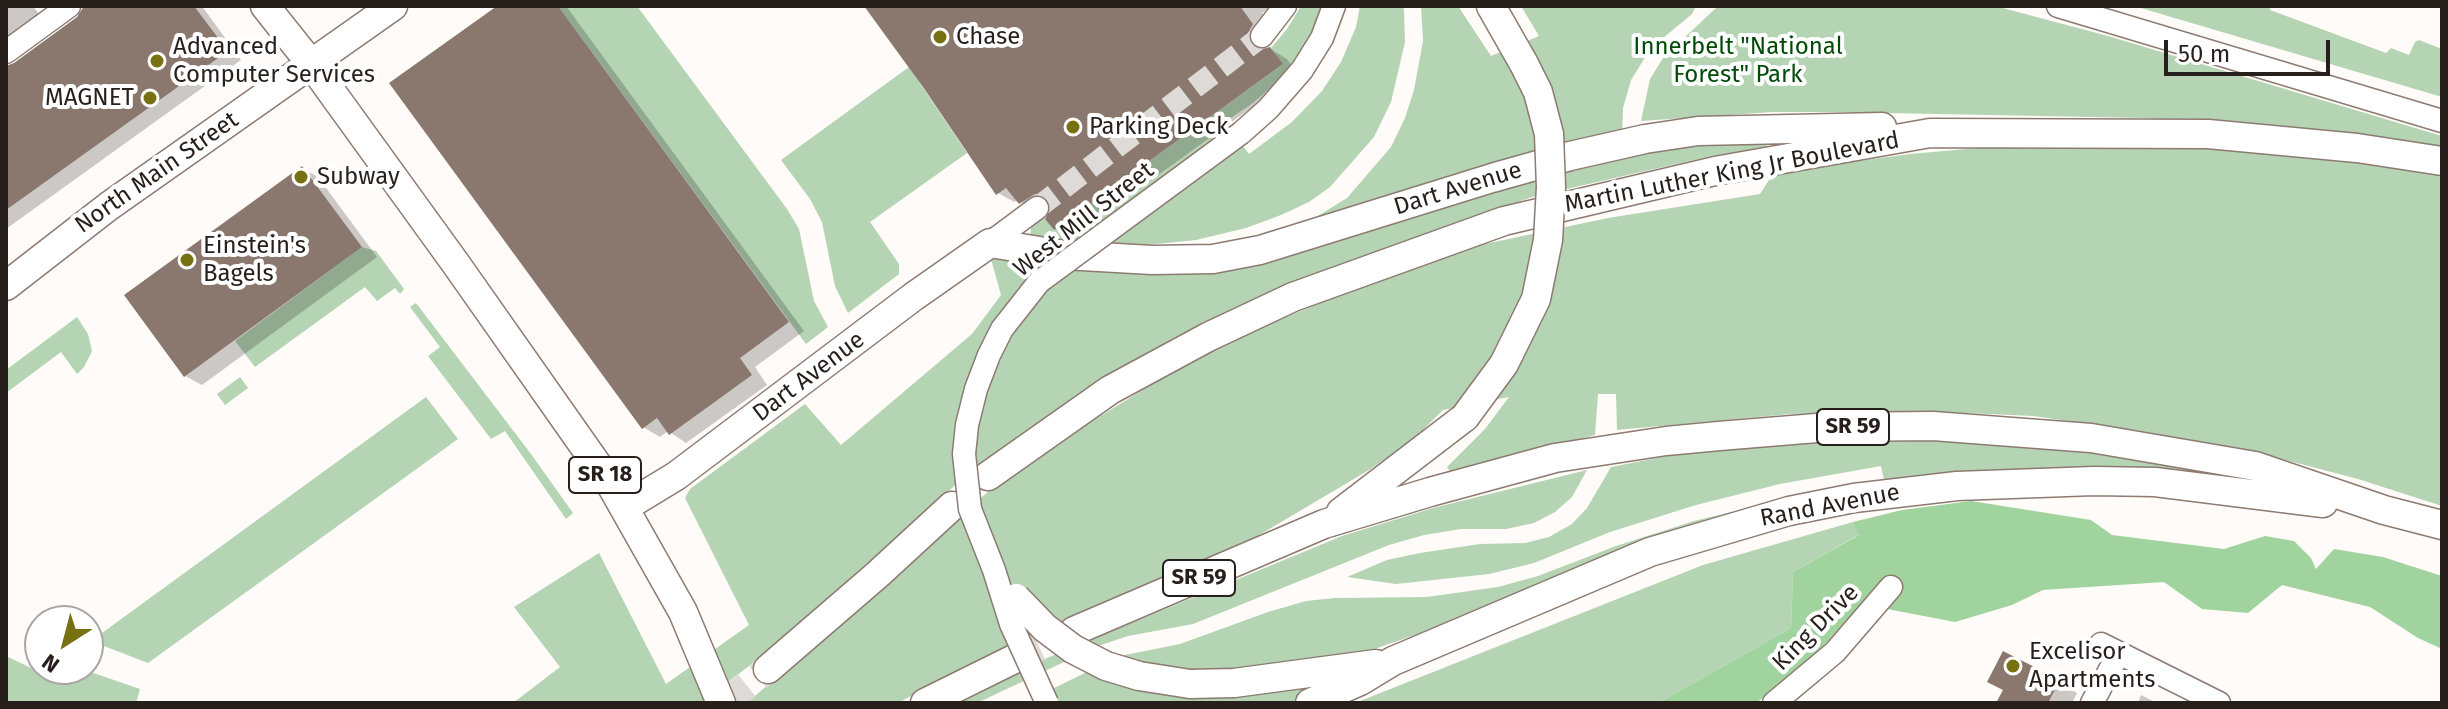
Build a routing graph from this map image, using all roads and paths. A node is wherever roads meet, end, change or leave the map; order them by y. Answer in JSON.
{"nodes":[{"id":1,"x":69,"y":6,"type":"edge"},
{"id":2,"x":265,"y":6,"type":"edge"},
{"id":3,"x":393,"y":6,"type":"edge"},
{"id":4,"x":1285,"y":6,"type":"edge"},
{"id":5,"x":1334,"y":6,"type":"edge"},
{"id":6,"x":1491,"y":6,"type":"edge"},
{"id":7,"x":2058,"y":6,"type":"edge"},
{"id":8,"x":1262,"y":36,"type":"tunnel mouth"},
{"id":9,"x":6,"y":52,"type":"edge"},
{"id":10,"x":312,"y":65,"type":"junction"},
{"id":11,"x":2442,"y":121,"type":"edge"},
{"id":12,"x":1930,"y":133,"type":"junction"},
{"id":13,"x":2442,"y":161,"type":"edge"},
{"id":14,"x":1037,"y":208,"type":"tunnel mouth"},
{"id":15,"x":990,"y":243,"type":"junction"},
{"id":16,"x":6,"y":286,"type":"edge"},
{"id":17,"x":988,"y":476,"type":"dead end"},
{"id":18,"x":952,"y":506,"type":"dead end"},
{"id":19,"x":625,"y":507,"type":"junction"},
{"id":20,"x":2384,"y":510,"type":"junction"},
{"id":21,"x":1324,"y":524,"type":"junction"},
{"id":22,"x":2442,"y":525,"type":"edge"},
{"id":23,"x":994,"y":570,"type":"junction"},
{"id":24,"x":1891,"y":587,"type":"dead end"},
{"id":25,"x":1074,"y":631,"type":"tunnel mouth"},
{"id":26,"x":1014,"y":659,"type":"tunnel mouth"},
{"id":27,"x":1393,"y":661,"type":"junction"},
{"id":28,"x":768,"y":669,"type":"tunnel mouth"},
{"id":29,"x":721,"y":703,"type":"edge"},
{"id":30,"x":925,"y":703,"type":"edge"},
{"id":31,"x":1047,"y":703,"type":"edge"},
{"id":32,"x":1310,"y":703,"type":"edge"},
{"id":33,"x":1774,"y":703,"type":"edge"},
{"id":34,"x":2092,"y":703,"type":"edge"},
{"id":35,"x":2219,"y":703,"type":"edge"}],
"edges":[{"from":1,"to":9,"type":"street"},
{"from":2,"to":10,"type":"main road","number":"SR 18"},
{"from":3,"to":10,"type":"main road","name":"North Main Street"},
{"from":4,"to":8,"type":"street"},
{"from":5,"to":23,"type":"street","name":"West Mill Street","bridge":true},
{"from":6,"to":21,"type":"main road","bridge":true},
{"from":7,"to":11,"type":"street"},
{"from":10,"to":16,"type":"main road","name":"North Main Street"},
{"from":10,"to":19,"type":"main road","number":"SR 18"},
{"from":12,"to":13,"type":"main road","name":"Martin Luther King Jr Boulevard"},
{"from":12,"to":15,"type":"main road","name":"Dart Avenue"},
{"from":12,"to":17,"type":"main road","name":"Martin Luther King Jr Boulevard"},
{"from":14,"to":15,"type":"street","name":"Dart Avenue"},
{"from":15,"to":19,"type":"main road","name":"Dart Avenue"},
{"from":18,"to":28,"type":"main road"},
{"from":19,"to":29,"type":"main road","number":"SR 18"},
{"from":20,"to":21,"type":"main road","number":"SR 59"},
{"from":20,"to":22,"type":"main road","number":"SR 59"},
{"from":20,"to":27,"type":"main road","name":"Rand Avenue","number":"SR 59"},
{"from":21,"to":25,"type":"main road","number":"SR 59"},
{"from":23,"to":27,"type":"main road","bridge":true},
{"from":23,"to":31,"type":"street","name":"West Mill Street","bridge":true},
{"from":24,"to":33,"type":"street","name":"King Drive"},
{"from":26,"to":30,"type":"main road"},
{"from":27,"to":32,"type":"main road","name":"Rand Avenue"},
{"from":34,"to":35,"type":"street"}]}
